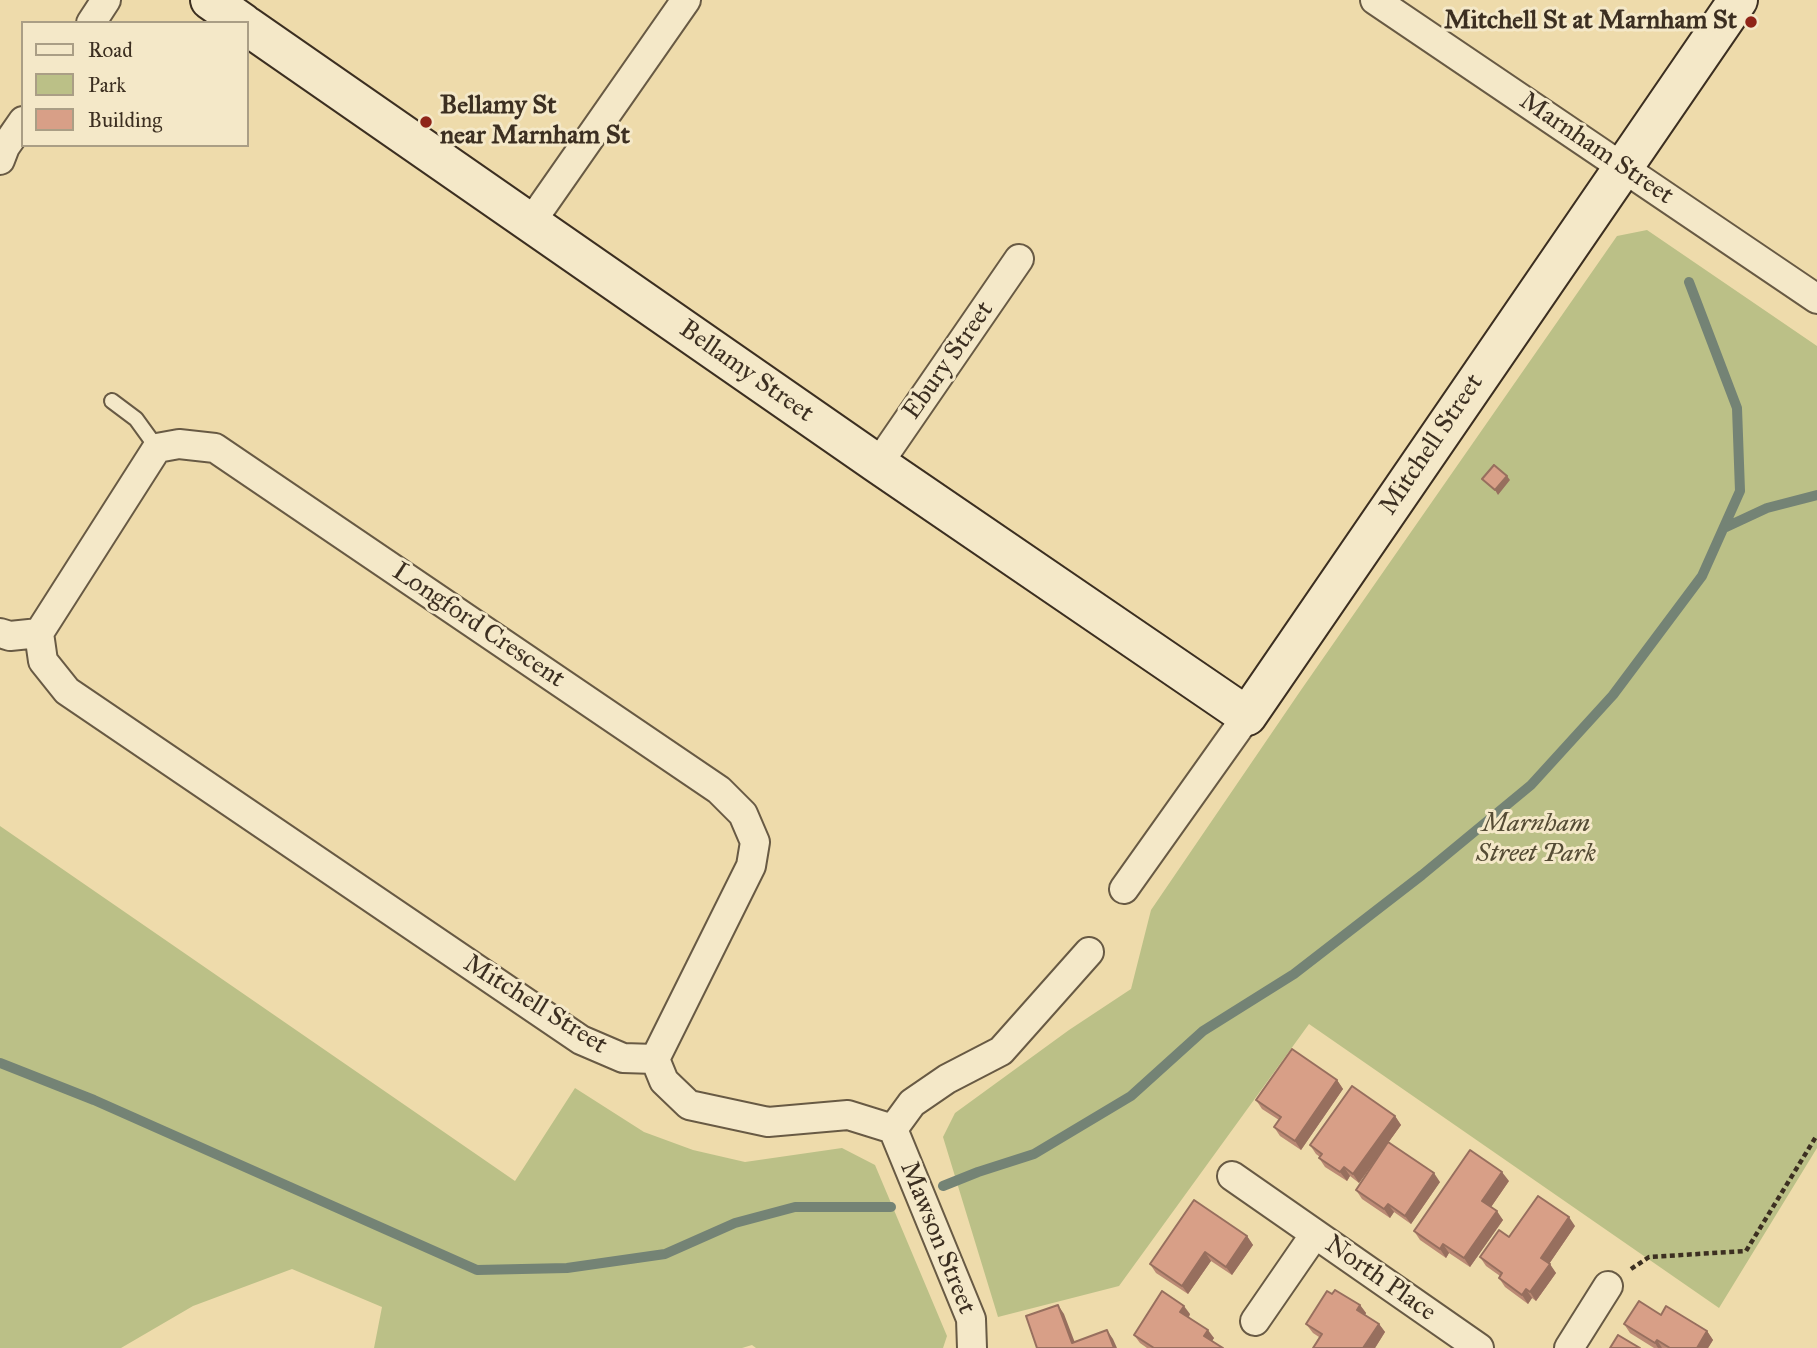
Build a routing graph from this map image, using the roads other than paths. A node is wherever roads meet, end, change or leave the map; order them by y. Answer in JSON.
{"nodes":[{"id":1,"x":106,"y":0,"type":"edge"},
{"id":2,"x":210,"y":0,"type":"edge"},
{"id":3,"x":686,"y":0,"type":"edge"},
{"id":4,"x":1375,"y":0,"type":"edge"},
{"id":5,"x":1738,"y":0,"type":"edge"},
{"id":6,"x":92,"y":21,"type":"edge"},
{"id":7,"x":241,"y":21,"type":"edge"},
{"id":8,"x":248,"y":26,"type":"edge"},
{"id":9,"x":21,"y":124,"type":"edge"},
{"id":10,"x":0,"y":160,"type":"edge"},
{"id":11,"x":1623,"y":167,"type":"junction"},
{"id":12,"x":531,"y":222,"type":"junction"},
{"id":13,"x":1019,"y":258,"type":"dead end"},
{"id":14,"x":1817,"y":299,"type":"edge"},
{"id":15,"x":111,"y":401,"type":"dead end"},
{"id":16,"x":157,"y":449,"type":"junction"},
{"id":17,"x":878,"y":464,"type":"junction"},
{"id":18,"x":0,"y":633,"type":"edge"},
{"id":19,"x":39,"y":633,"type":"junction"},
{"id":20,"x":1247,"y":716,"type":"junction"},
{"id":21,"x":1124,"y":889,"type":"dead end"},
{"id":22,"x":1089,"y":952,"type":"dead end"},
{"id":23,"x":655,"y":1059,"type":"junction"},
{"id":24,"x":892,"y":1129,"type":"junction"},
{"id":25,"x":1232,"y":1176,"type":"dead end"},
{"id":26,"x":1315,"y":1234,"type":"junction"},
{"id":27,"x":1608,"y":1286,"type":"road end"},
{"id":28,"x":1255,"y":1321,"type":"dead end"},
{"id":29,"x":972,"y":1348,"type":"edge"},
{"id":30,"x":1479,"y":1348,"type":"edge"},
{"id":31,"x":1569,"y":1348,"type":"edge"}],
"edges":[{"from":1,"to":6,"type":"street"},
{"from":2,"to":7,"type":"street","name":"Bellamy Street"},
{"from":3,"to":12,"type":"street"},
{"from":4,"to":11,"type":"street","name":"Marnham Street"},
{"from":5,"to":11,"type":"street","name":"Mitchell Street"},
{"from":8,"to":12,"type":"street","name":"Bellamy Street"},
{"from":9,"to":10,"type":"street"},
{"from":11,"to":14,"type":"street","name":"Marnham Street"},
{"from":11,"to":20,"type":"street","name":"Mitchell Street"},
{"from":12,"to":17,"type":"street","name":"Bellamy Street"},
{"from":13,"to":17,"type":"street","name":"Ebury Street"},
{"from":15,"to":16,"type":"lane"},
{"from":16,"to":19,"type":"street"},
{"from":16,"to":23,"type":"street","name":"Longford Crescent"},
{"from":17,"to":20,"type":"street","name":"Bellamy Street"},
{"from":18,"to":19,"type":"street"},
{"from":19,"to":23,"type":"street","name":"Mitchell Street"},
{"from":20,"to":21,"type":"street","name":"Mitchell Street"},
{"from":22,"to":24,"type":"street"},
{"from":23,"to":24,"type":"street"},
{"from":24,"to":29,"type":"street","name":"Mawson Street"},
{"from":25,"to":26,"type":"street","name":"North Place"},
{"from":26,"to":28,"type":"street","name":"North Place"},
{"from":26,"to":30,"type":"street","name":"North Place"},
{"from":27,"to":31,"type":"street"}]}
